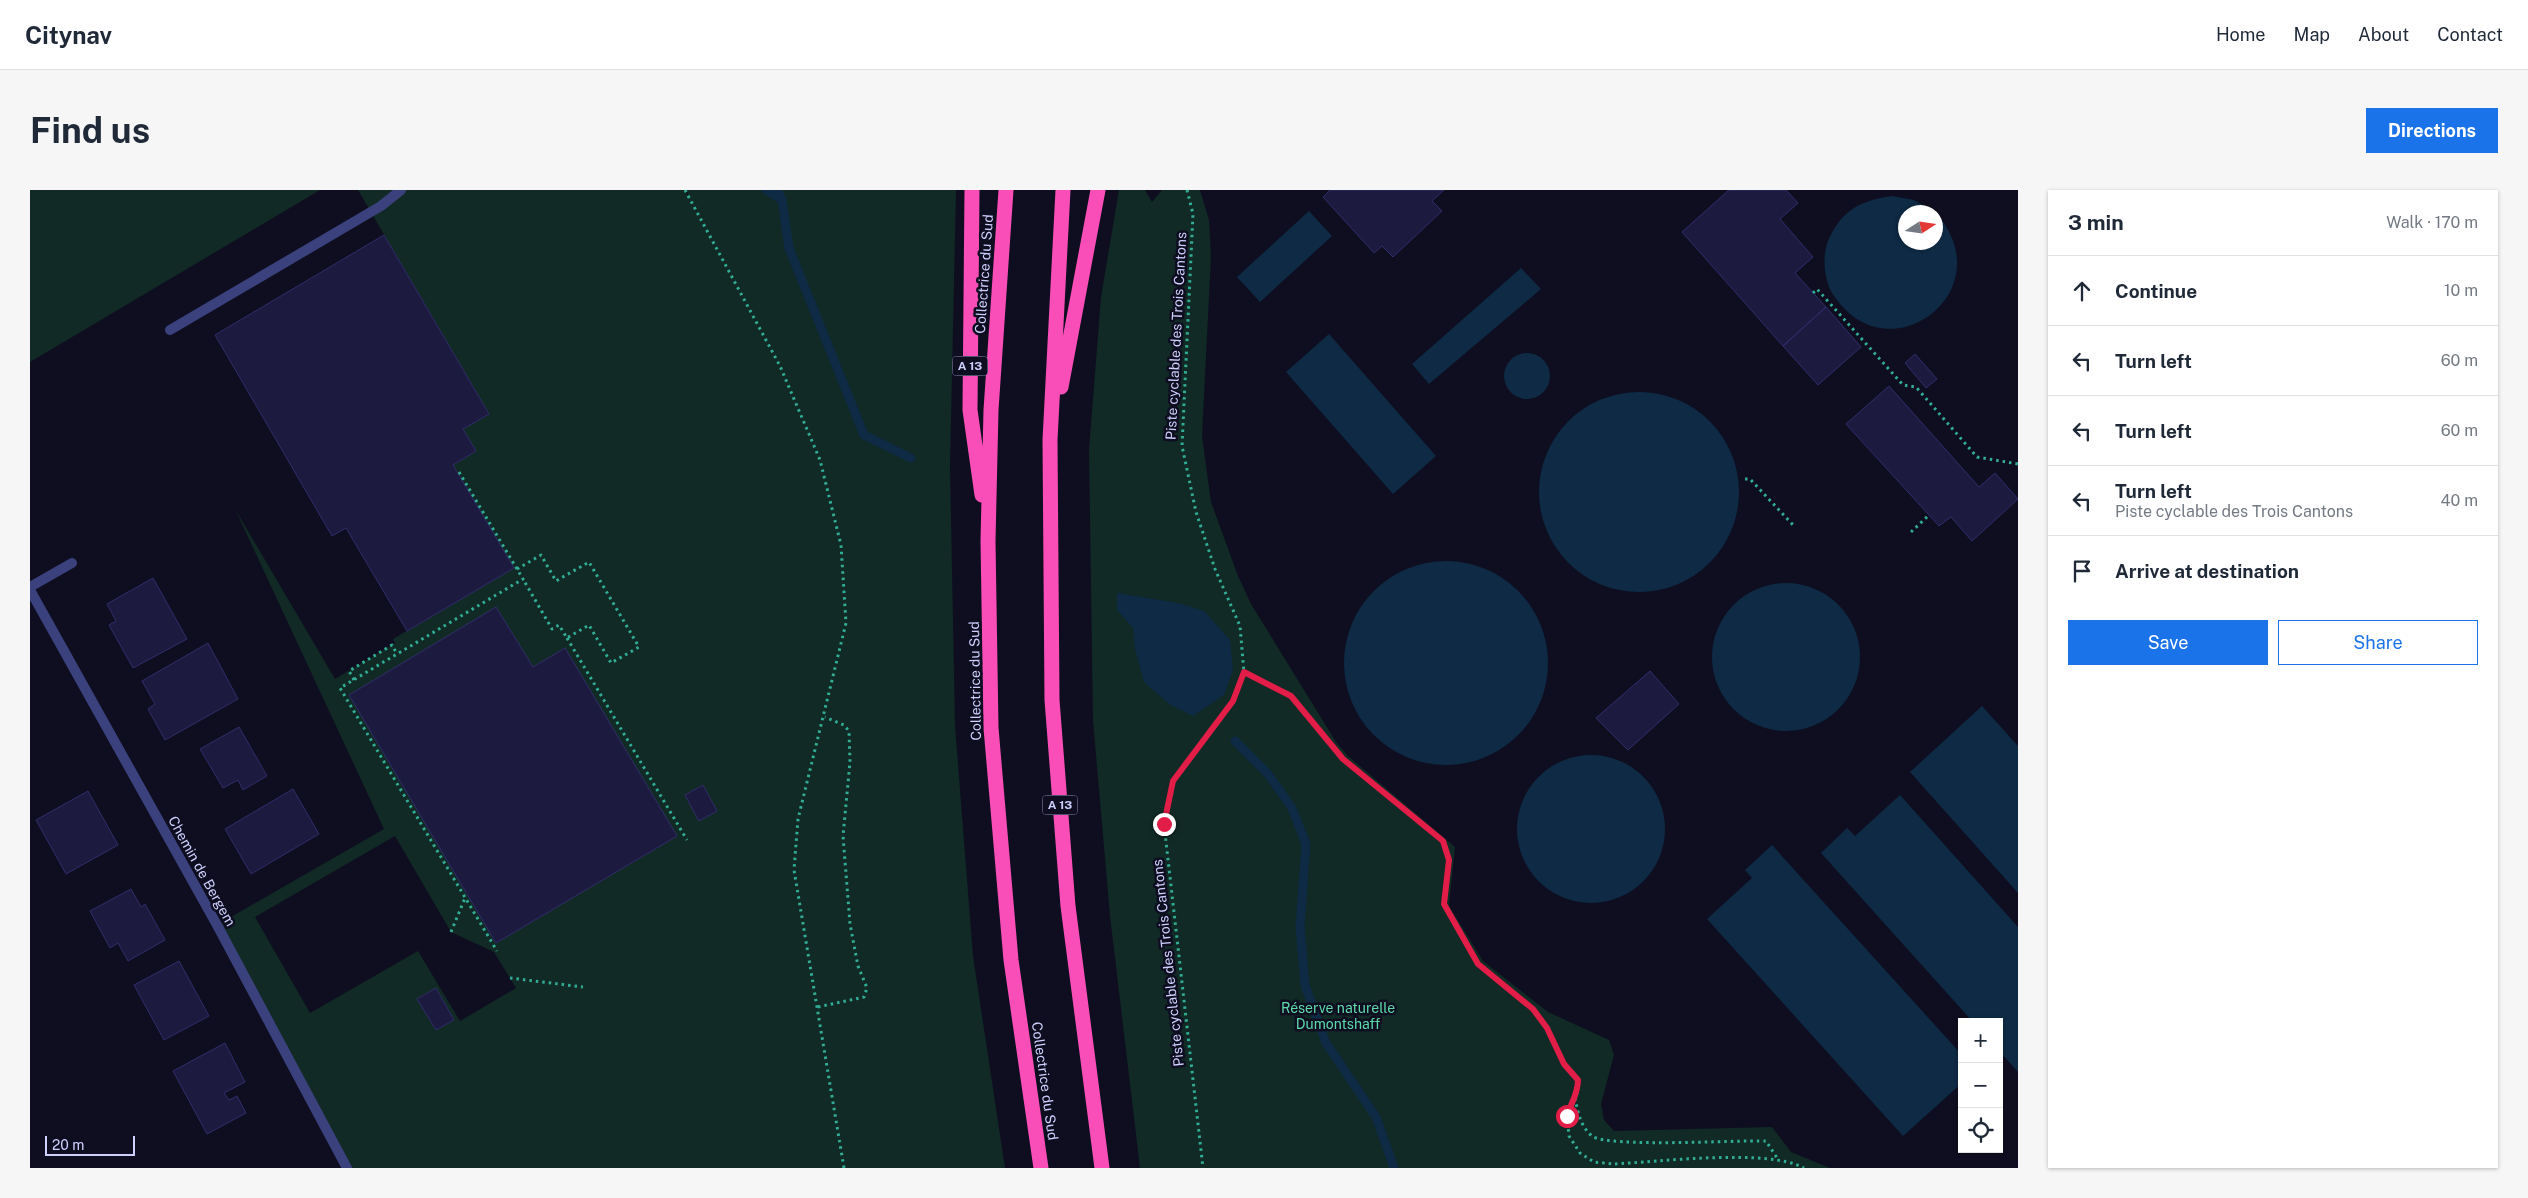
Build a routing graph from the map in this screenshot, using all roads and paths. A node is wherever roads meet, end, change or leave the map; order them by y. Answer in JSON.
{"nodes":[{"id":1,"x":401,"y":190,"type":"edge"},
{"id":2,"x":685,"y":190,"type":"edge"},
{"id":3,"x":972,"y":190,"type":"edge"},
{"id":4,"x":1006,"y":190,"type":"edge"},
{"id":5,"x":1063,"y":190,"type":"edge"},
{"id":6,"x":1098,"y":190,"type":"edge"},
{"id":7,"x":1187,"y":190,"type":"edge"},
{"id":8,"x":1813,"y":292,"type":"dead end"},
{"id":9,"x":170,"y":330,"type":"dead end"},
{"id":10,"x":1050,"y":440,"type":"junction"},
{"id":11,"x":2018,"y":464,"type":"edge"},
{"id":12,"x":459,"y":472,"type":"dead end"},
{"id":13,"x":1745,"y":479,"type":"dead end"},
{"id":14,"x":1929,"y":515,"type":"dead end"},
{"id":15,"x":1794,"y":526,"type":"dead end"},
{"id":16,"x":1911,"y":532,"type":"dead end"},
{"id":17,"x":988,"y":542,"type":"junction"},
{"id":18,"x":72,"y":563,"type":"dead end"},
{"id":19,"x":517,"y":569,"type":"junction"},
{"id":20,"x":523,"y":579,"type":"junction"},
{"id":21,"x":30,"y":589,"type":"edge"},
{"id":22,"x":567,"y":638,"type":"junction"},
{"id":23,"x":397,"y":654,"type":"junction"},
{"id":24,"x":1244,"y":672,"type":"junction"},
{"id":25,"x":354,"y":680,"type":"junction"},
{"id":26,"x":825,"y":716,"type":"junction"},
{"id":27,"x":1328,"y":742,"type":"junction"},
{"id":28,"x":1336,"y":742,"type":"dead end"},
{"id":29,"x":687,"y":840,"type":"dead end"},
{"id":30,"x":465,"y":898,"type":"junction"},
{"id":31,"x":450,"y":932,"type":"dead end"},
{"id":32,"x":497,"y":951,"type":"dead end"},
{"id":33,"x":510,"y":978,"type":"dead end"},
{"id":34,"x":583,"y":987,"type":"dead end"},
{"id":35,"x":818,"y":1007,"type":"junction"},
{"id":36,"x":1574,"y":1097,"type":"junction"},
{"id":37,"x":1779,"y":1161,"type":"junction"},
{"id":38,"x":347,"y":1168,"type":"edge"},
{"id":39,"x":844,"y":1168,"type":"edge"},
{"id":40,"x":1041,"y":1168,"type":"edge"},
{"id":41,"x":1102,"y":1168,"type":"edge"},
{"id":42,"x":1203,"y":1168,"type":"edge"},
{"id":43,"x":1804,"y":1168,"type":"edge"}],
"edges":[{"from":1,"to":9,"type":"street"},
{"from":2,"to":26,"type":"path"},
{"from":3,"to":17,"type":"highway","number":"A 13"},
{"from":4,"to":17,"type":"highway","name":"Collectrice du Sud","number":"A 13"},
{"from":5,"to":10,"type":"highway","number":"A 13"},
{"from":6,"to":10,"type":"highway","number":"A 13"},
{"from":7,"to":24,"type":"path","name":"Piste cyclable des Trois Cantons"},
{"from":8,"to":11,"type":"path"},
{"from":10,"to":41,"type":"highway","number":"A 13"},
{"from":12,"to":19,"type":"path"},
{"from":13,"to":15,"type":"path"},
{"from":14,"to":16,"type":"path"},
{"from":17,"to":40,"type":"highway","name":"Collectrice du Sud","number":"A 13"},
{"from":18,"to":21,"type":"street"},
{"from":19,"to":20,"type":"path"},
{"from":19,"to":22,"type":"path"},
{"from":20,"to":22,"type":"path"},
{"from":20,"to":23,"type":"path"},
{"from":21,"to":38,"type":"street","name":"Chemin de Bergem"},
{"from":22,"to":29,"type":"path"},
{"from":23,"to":25,"type":"path"},
{"from":23,"to":25,"type":"path"},
{"from":24,"to":27,"type":"path"},
{"from":24,"to":42,"type":"path","name":"Piste cyclable des Trois Cantons"},
{"from":25,"to":30,"type":"path"},
{"from":26,"to":35,"type":"path"},
{"from":26,"to":35,"type":"path"},
{"from":27,"to":28,"type":"path"},
{"from":27,"to":36,"type":"path"},
{"from":30,"to":31,"type":"path"},
{"from":30,"to":32,"type":"path"},
{"from":33,"to":34,"type":"path"},
{"from":35,"to":39,"type":"path"},
{"from":36,"to":37,"type":"path"},
{"from":36,"to":37,"type":"path"},
{"from":37,"to":43,"type":"path"}]}
